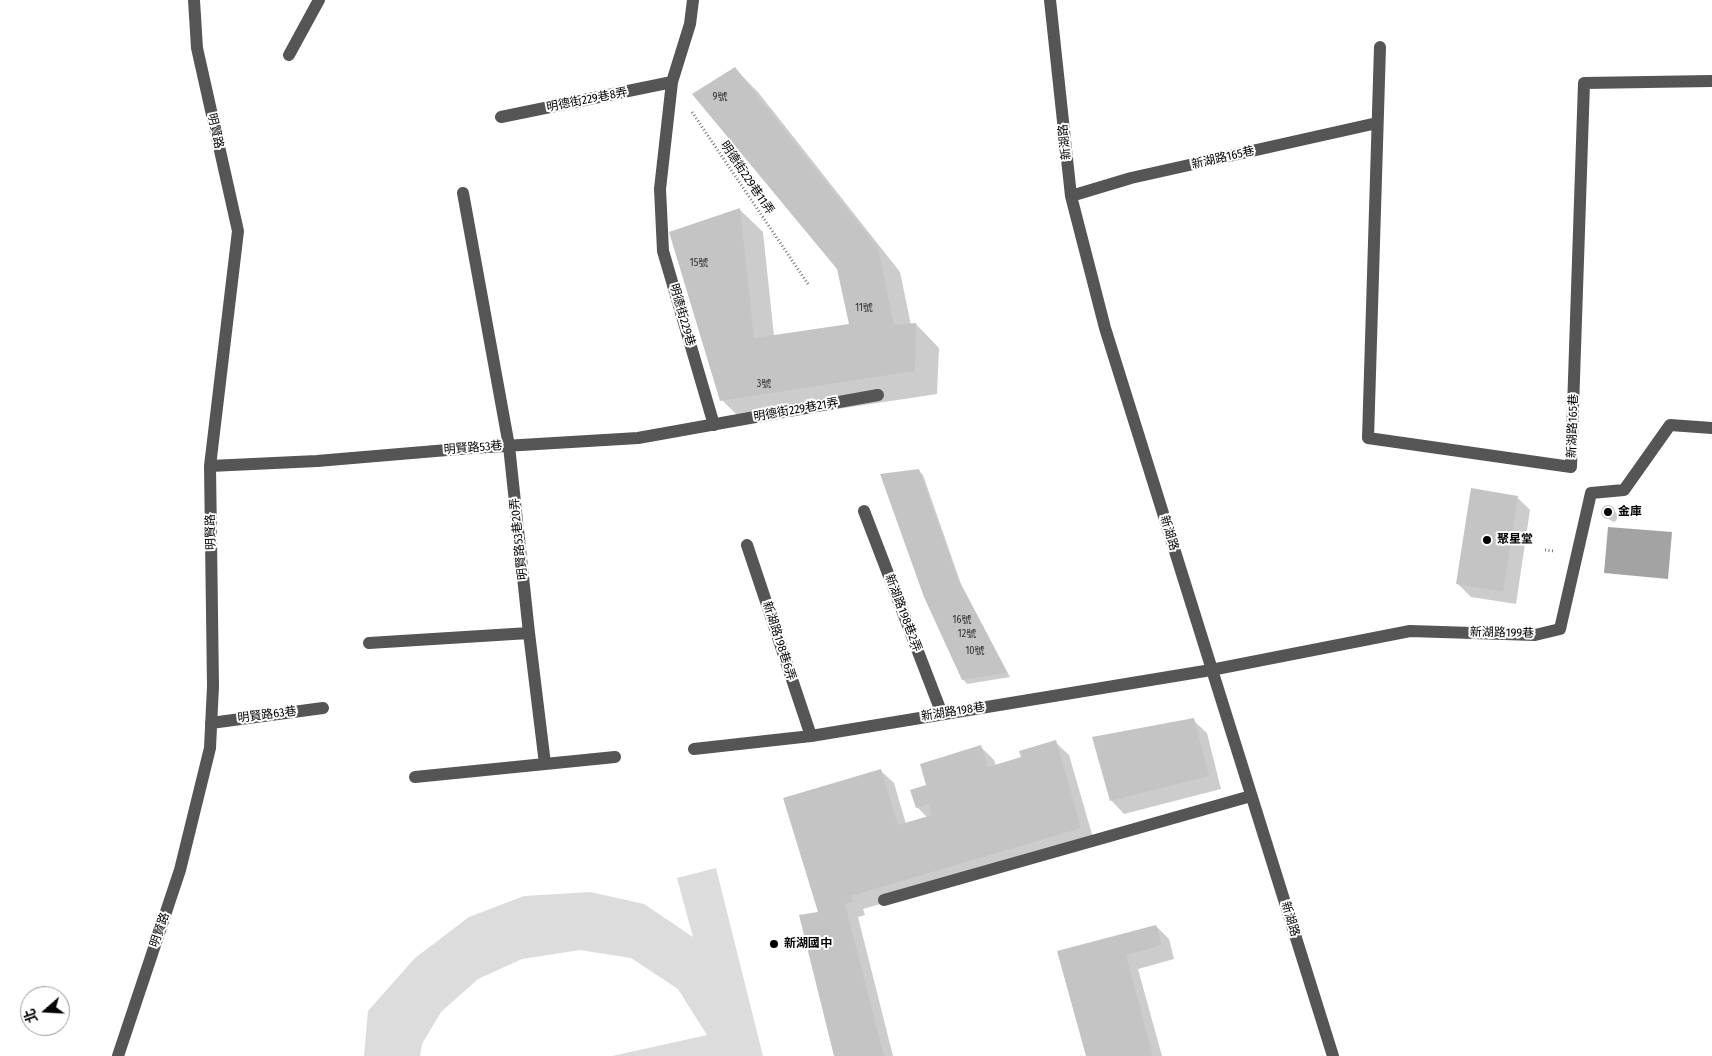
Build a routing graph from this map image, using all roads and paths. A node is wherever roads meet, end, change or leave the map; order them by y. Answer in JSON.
{"nodes":[{"id":1,"x":194,"y":0,"type":"edge"},
{"id":2,"x":319,"y":0,"type":"edge"},
{"id":3,"x":693,"y":0,"type":"edge"},
{"id":4,"x":1050,"y":0,"type":"edge"},
{"id":5,"x":1380,"y":47,"type":"dead end"},
{"id":6,"x":289,"y":56,"type":"dead end"},
{"id":7,"x":1712,"y":81,"type":"edge"},
{"id":8,"x":672,"y":82,"type":"junction"},
{"id":9,"x":501,"y":117,"type":"dead end"},
{"id":10,"x":1377,"y":123,"type":"junction"},
{"id":11,"x":463,"y":193,"type":"dead end"},
{"id":12,"x":1071,"y":196,"type":"junction"},
{"id":13,"x":808,"y":284,"type":"dead end"},
{"id":14,"x":878,"y":395,"type":"dead end"},
{"id":15,"x":714,"y":425,"type":"junction"},
{"id":16,"x":1712,"y":428,"type":"edge"},
{"id":17,"x":509,"y":446,"type":"junction"},
{"id":18,"x":210,"y":466,"type":"junction"},
{"id":19,"x":864,"y":511,"type":"dead end"},
{"id":20,"x":747,"y":545,"type":"dead end"},
{"id":21,"x":529,"y":633,"type":"junction"},
{"id":22,"x":369,"y":643,"type":"dead end"},
{"id":23,"x":1211,"y":670,"type":"junction"},
{"id":24,"x":323,"y":708,"type":"dead end"},
{"id":25,"x":942,"y":714,"type":"junction"},
{"id":26,"x":212,"y":723,"type":"junction"},
{"id":27,"x":811,"y":736,"type":"junction"},
{"id":28,"x":694,"y":749,"type":"dead end"},
{"id":29,"x":615,"y":757,"type":"dead end"},
{"id":30,"x":545,"y":764,"type":"junction"},
{"id":31,"x":415,"y":777,"type":"dead end"},
{"id":32,"x":1251,"y":796,"type":"junction"},
{"id":33,"x":884,"y":900,"type":"dead end"},
{"id":34,"x":118,"y":1056,"type":"edge"},
{"id":35,"x":1333,"y":1056,"type":"edge"}],
"edges":[{"from":1,"to":18,"type":"street","name":"明賢路"},
{"from":2,"to":6,"type":"street"},
{"from":3,"to":8,"type":"street","name":"明德街229巷"},
{"from":4,"to":12,"type":"street","name":"新湖路"},
{"from":5,"to":10,"type":"street","name":"新湖路165巷"},
{"from":7,"to":10,"type":"street","name":"新湖路165巷"},
{"from":8,"to":9,"type":"street","name":"明德街229巷8弄"},
{"from":8,"to":13,"type":"path","name":"明德街229巷11弄"},
{"from":8,"to":15,"type":"street","name":"明德街229巷"},
{"from":10,"to":12,"type":"street","name":"新湖路165巷"},
{"from":11,"to":17,"type":"street","name":"明賢路53巷"},
{"from":12,"to":23,"type":"street","name":"新湖路"},
{"from":14,"to":15,"type":"street","name":"明德街229巷21弄"},
{"from":15,"to":17,"type":"street"},
{"from":16,"to":23,"type":"street","name":"新湖路199巷"},
{"from":17,"to":18,"type":"street","name":"明賢路53巷"},
{"from":17,"to":21,"type":"street","name":"明賢路53巷20弄"},
{"from":18,"to":26,"type":"street","name":"明賢路"},
{"from":19,"to":25,"type":"street","name":"新湖路198巷2弄"},
{"from":20,"to":27,"type":"street","name":"新湖路198巷6弄"},
{"from":21,"to":22,"type":"street"},
{"from":21,"to":30,"type":"street","name":"明賢路53巷20弄"},
{"from":23,"to":25,"type":"street","name":"新湖路198巷"},
{"from":23,"to":32,"type":"street","name":"新湖路"},
{"from":24,"to":26,"type":"street","name":"明賢路63巷"},
{"from":25,"to":27,"type":"street","name":"新湖路198巷"},
{"from":26,"to":34,"type":"street","name":"明賢路"},
{"from":27,"to":28,"type":"street","name":"新湖路198巷"},
{"from":29,"to":30,"type":"street"},
{"from":30,"to":31,"type":"street"},
{"from":32,"to":33,"type":"street"},
{"from":32,"to":35,"type":"street","name":"新湖路"}]}
